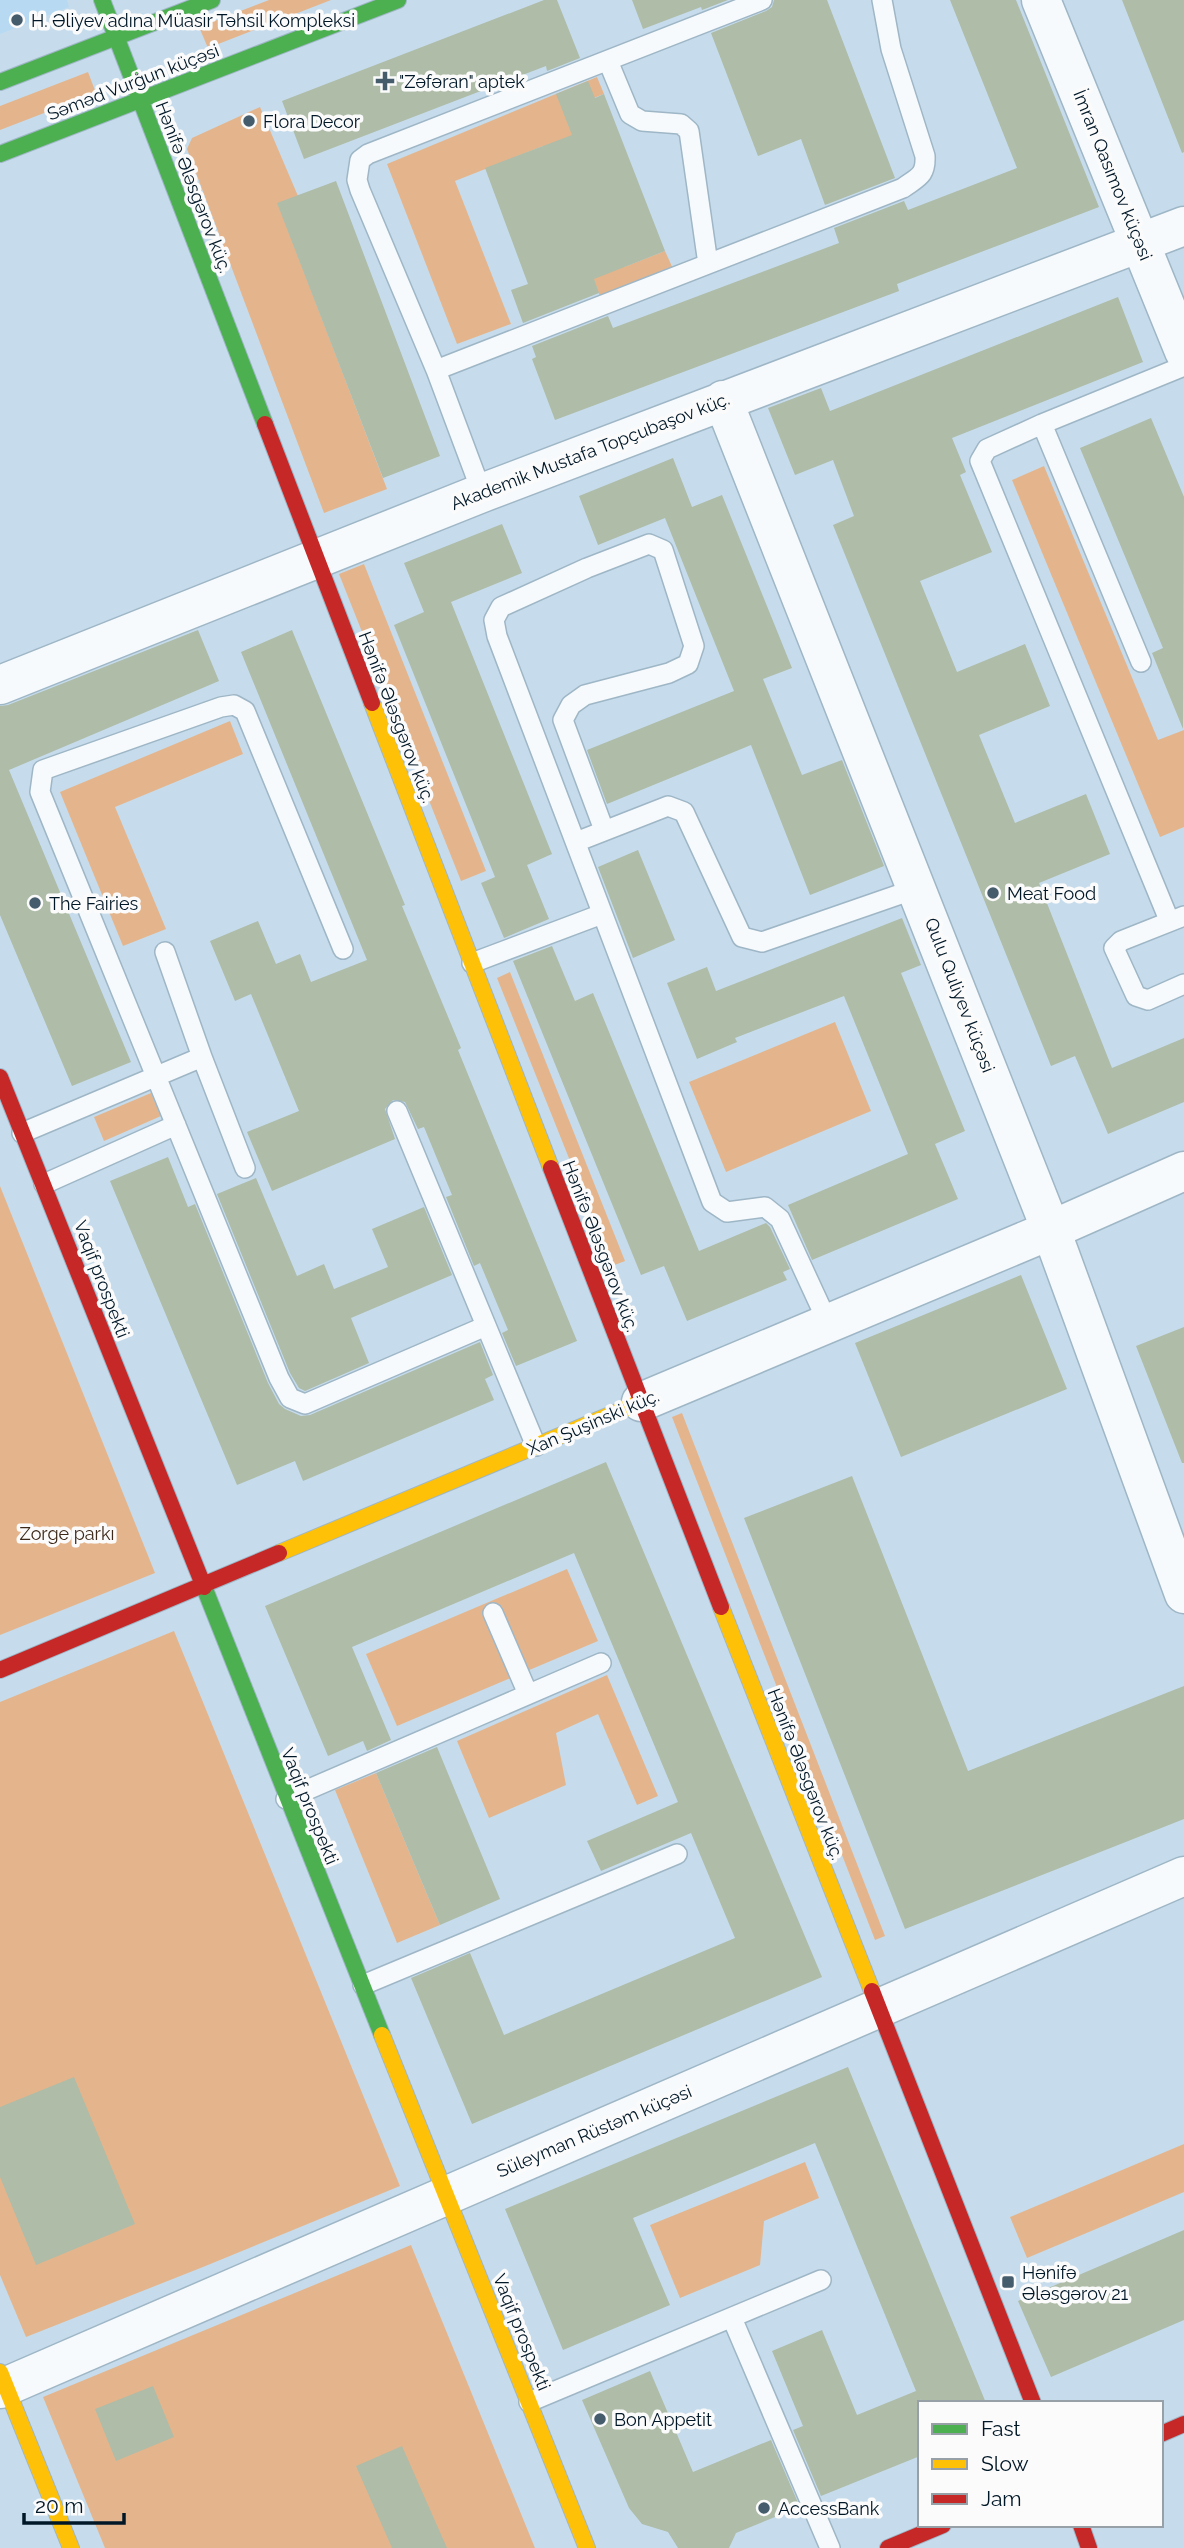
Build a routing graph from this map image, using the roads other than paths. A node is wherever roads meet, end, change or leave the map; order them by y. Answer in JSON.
{"nodes":[{"id":1,"x":102,"y":0,"type":"edge"},
{"id":2,"x":212,"y":0,"type":"edge"},
{"id":3,"x":398,"y":0,"type":"edge"},
{"id":4,"x":762,"y":0,"type":"edge"},
{"id":5,"x":882,"y":0,"type":"edge"},
{"id":6,"x":1041,"y":0,"type":"edge"},
{"id":7,"x":117,"y":37,"type":"junction"},
{"id":8,"x":608,"y":61,"type":"junction"},
{"id":9,"x":0,"y":82,"type":"edge"},
{"id":10,"x":140,"y":100,"type":"junction"},
{"id":11,"x":0,"y":154,"type":"edge"},
{"id":12,"x":1184,"y":226,"type":"edge"},
{"id":13,"x":1141,"y":243,"type":"junction"},
{"id":14,"x":708,"y":264,"type":"junction"},
{"id":15,"x":1184,"y":351,"type":"edge"},
{"id":16,"x":1184,"y":366,"type":"edge"},
{"id":17,"x":436,"y":370,"type":"junction"},
{"id":18,"x":723,"y":400,"type":"junction"},
{"id":19,"x":1042,"y":424,"type":"junction"},
{"id":20,"x":482,"y":493,"type":"junction"},
{"id":21,"x":315,"y":558,"type":"junction"},
{"id":22,"x":1141,"y":662,"type":"dead end"},
{"id":23,"x":0,"y":685,"type":"edge"},
{"id":24,"x":604,"y":830,"type":"junction"},
{"id":25,"x":576,"y":842,"type":"junction"},
{"id":26,"x":918,"y":888,"type":"junction"},
{"id":27,"x":602,"y":914,"type":"junction"},
{"id":28,"x":1176,"y":918,"type":"edge"},
{"id":29,"x":343,"y":949,"type":"dead end"},
{"id":30,"x":165,"y":952,"type":"dead end"},
{"id":31,"x":472,"y":963,"type":"junction"},
{"id":32,"x":1184,"y":984,"type":"edge"},
{"id":33,"x":202,"y":1057,"type":"junction"},
{"id":34,"x":156,"y":1076,"type":"junction"},
{"id":35,"x":0,"y":1077,"type":"edge"},
{"id":36,"x":397,"y":1111,"type":"dead end"},
{"id":37,"x":176,"y":1125,"type":"junction"},
{"id":38,"x":22,"y":1133,"type":"junction"},
{"id":39,"x":246,"y":1168,"type":"dead end"},
{"id":40,"x":1184,"y":1171,"type":"edge"},
{"id":41,"x":44,"y":1184,"type":"junction"},
{"id":42,"x":1051,"y":1230,"type":"junction"},
{"id":43,"x":828,"y":1323,"type":"junction"},
{"id":44,"x":486,"y":1326,"type":"junction"},
{"id":45,"x":640,"y":1402,"type":"junction"},
{"id":46,"x":536,"y":1446,"type":"junction"},
{"id":47,"x":201,"y":1585,"type":"junction"},
{"id":48,"x":1184,"y":1594,"type":"edge"},
{"id":49,"x":493,"y":1613,"type":"dead end"},
{"id":50,"x":601,"y":1663,"type":"dead end"},
{"id":51,"x":0,"y":1670,"type":"edge"},
{"id":52,"x":528,"y":1694,"type":"junction"},
{"id":53,"x":286,"y":1799,"type":"junction"},
{"id":54,"x":677,"y":1854,"type":"dead end"},
{"id":55,"x":1184,"y":1877,"type":"edge"},
{"id":56,"x":363,"y":1985,"type":"junction"},
{"id":57,"x":877,"y":2010,"type":"junction"},
{"id":58,"x":446,"y":2194,"type":"junction"},
{"id":59,"x":821,"y":2280,"type":"dead end"},
{"id":60,"x":732,"y":2318,"type":"junction"},
{"id":61,"x":2,"y":2382,"type":"edge"},
{"id":62,"x":1032,"y":2401,"type":"edge"},
{"id":63,"x":529,"y":2402,"type":"junction"},
{"id":64,"x":1184,"y":2424,"type":"edge"},
{"id":65,"x":1163,"y":2433,"type":"edge"},
{"id":66,"x":938,"y":2527,"type":"edge"},
{"id":67,"x":1082,"y":2527,"type":"edge"},
{"id":68,"x":71,"y":2548,"type":"edge"},
{"id":69,"x":587,"y":2548,"type":"edge"},
{"id":70,"x":830,"y":2548,"type":"edge"},
{"id":71,"x":888,"y":2548,"type":"edge"},
{"id":72,"x":1089,"y":2548,"type":"edge"}],
"edges":[{"from":1,"to":7,"type":"street"},
{"from":2,"to":7,"type":"street"},
{"from":3,"to":10,"type":"street","name":"Səməd Vurğun küçəsi"},
{"from":4,"to":8,"type":"lane"},
{"from":5,"to":14,"type":"lane"},
{"from":6,"to":13,"type":"street","name":"İmran Qasımov küçəsi"},
{"from":7,"to":9,"type":"street"},
{"from":7,"to":10,"type":"street","name":"Hənifə Ələsgərov küç."},
{"from":8,"to":14,"type":"lane"},
{"from":8,"to":17,"type":"lane"},
{"from":10,"to":11,"type":"street","name":"Səməd Vurğun küçəsi"},
{"from":10,"to":21,"type":"street","name":"Hənifə Ələsgərov küç."},
{"from":12,"to":13,"type":"street","name":"Akademik Mustafa Topçubaşov küç."},
{"from":13,"to":15,"type":"street","name":"İmran Qasımov küçəsi"},
{"from":13,"to":18,"type":"street","name":"Akademik Mustafa Topçubaşov küç."},
{"from":14,"to":17,"type":"lane"},
{"from":16,"to":19,"type":"lane"},
{"from":17,"to":20,"type":"lane"},
{"from":18,"to":20,"type":"street","name":"Akademik Mustafa Topçubaşov küç."},
{"from":18,"to":26,"type":"street","name":"Qulu Quliyev küçəsi"},
{"from":19,"to":22,"type":"lane"},
{"from":19,"to":28,"type":"lane"},
{"from":20,"to":21,"type":"street","name":"Akademik Mustafa Topçubaşov küç."},
{"from":21,"to":23,"type":"street","name":"Akademik Mustafa Topçubaşov küç."},
{"from":21,"to":31,"type":"street","name":"Hənifə Ələsgərov küç."},
{"from":24,"to":25,"type":"lane"},
{"from":24,"to":25,"type":"lane"},
{"from":24,"to":26,"type":"lane"},
{"from":25,"to":27,"type":"lane"},
{"from":26,"to":42,"type":"street","name":"Qulu Quliyev küçəsi"},
{"from":27,"to":31,"type":"lane"},
{"from":27,"to":43,"type":"lane"},
{"from":28,"to":32,"type":"lane"},
{"from":29,"to":34,"type":"lane"},
{"from":30,"to":33,"type":"lane"},
{"from":31,"to":45,"type":"street","name":"Hənifə Ələsgərov küç."},
{"from":33,"to":34,"type":"lane"},
{"from":33,"to":39,"type":"lane"},
{"from":34,"to":37,"type":"lane"},
{"from":34,"to":38,"type":"lane"},
{"from":35,"to":38,"type":"street","name":"Vaqif prospekti"},
{"from":36,"to":44,"type":"lane"},
{"from":37,"to":41,"type":"lane"},
{"from":37,"to":44,"type":"lane"},
{"from":38,"to":41,"type":"street","name":"Vaqif prospekti"},
{"from":40,"to":42,"type":"street","name":"Xan Şuşinski küç."},
{"from":41,"to":47,"type":"street","name":"Vaqif prospekti"},
{"from":42,"to":43,"type":"street","name":"Xan Şuşinski küç."},
{"from":42,"to":48,"type":"street","name":"Qulu Quliyev küçəsi"},
{"from":43,"to":45,"type":"street","name":"Xan Şuşinski küç."},
{"from":44,"to":46,"type":"lane"},
{"from":45,"to":46,"type":"street","name":"Xan Şuşinski küç."},
{"from":45,"to":57,"type":"street","name":"Hənifə Ələsgərov küç."},
{"from":46,"to":47,"type":"street","name":"Xan Şuşinski küç."},
{"from":47,"to":51,"type":"street","name":"Xan Şuşinski küç."},
{"from":47,"to":53,"type":"street","name":"Vaqif prospekti"},
{"from":49,"to":52,"type":"lane"},
{"from":50,"to":52,"type":"lane"},
{"from":52,"to":53,"type":"lane"},
{"from":53,"to":56,"type":"street","name":"Vaqif prospekti"},
{"from":54,"to":56,"type":"lane"},
{"from":55,"to":57,"type":"street","name":"Süleyman Rüstəm küçəsi"},
{"from":56,"to":58,"type":"street","name":"Vaqif prospekti"},
{"from":57,"to":58,"type":"street","name":"Süleyman Rüstəm küçəsi"},
{"from":57,"to":62,"type":"street","name":"Hənifə Ələsgərov küç."},
{"from":58,"to":61,"type":"street","name":"Süleyman Rüstəm küçəsi"},
{"from":58,"to":63,"type":"street","name":"Vaqif prospekti"},
{"from":59,"to":60,"type":"lane"},
{"from":60,"to":63,"type":"lane"},
{"from":60,"to":70,"type":"lane"},
{"from":61,"to":68,"type":"street"},
{"from":63,"to":69,"type":"street","name":"Vaqif prospekti"},
{"from":64,"to":65,"type":"street"},
{"from":66,"to":71,"type":"street"},
{"from":67,"to":72,"type":"street"}]}
